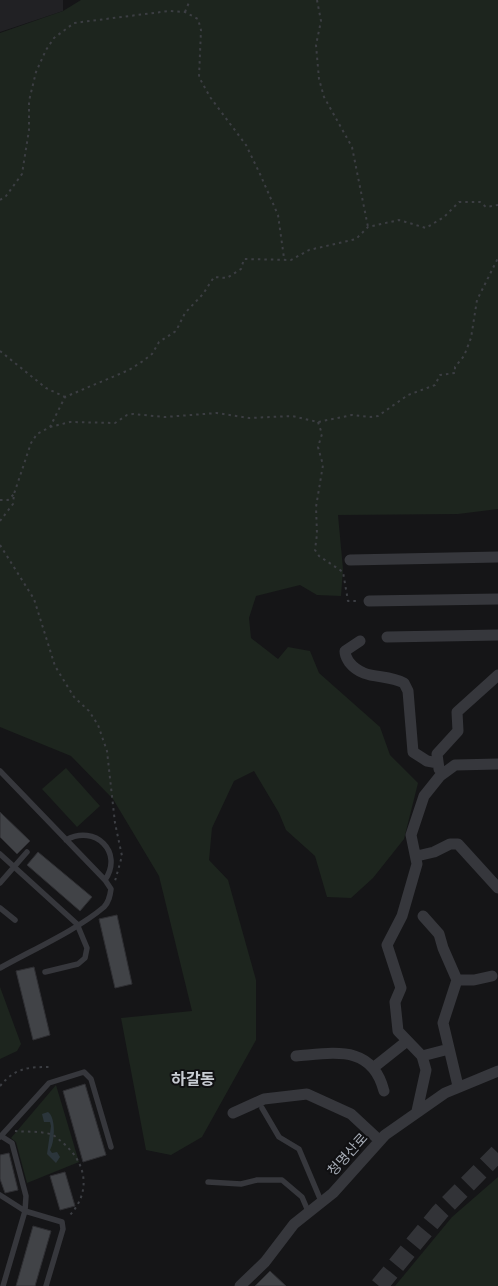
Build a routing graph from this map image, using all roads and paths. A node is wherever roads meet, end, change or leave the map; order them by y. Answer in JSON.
{"nodes":[{"id":1,"x":190,"y":0,"type":"edge"},
{"id":2,"x":318,"y":0,"type":"edge"},
{"id":3,"x":185,"y":12,"type":"junction"},
{"id":4,"x":0,"y":200,"type":"edge"},
{"id":5,"x":498,"y":205,"type":"edge"},
{"id":6,"x":368,"y":227,"type":"junction"},
{"id":7,"x":498,"y":258,"type":"edge"},
{"id":8,"x":284,"y":259,"type":"junction"},
{"id":9,"x":0,"y":351,"type":"edge"},
{"id":10,"x":65,"y":397,"type":"junction"},
{"id":11,"x":318,"y":422,"type":"junction"},
{"id":12,"x":50,"y":427,"type":"junction"},
{"id":13,"x":14,"y":494,"type":"junction"},
{"id":14,"x":0,"y":500,"type":"edge"},
{"id":15,"x":0,"y":521,"type":"edge"},
{"id":16,"x":0,"y":545,"type":"edge"},
{"id":17,"x":498,"y":557,"type":"edge"},
{"id":18,"x":350,"y":560,"type":"dead end"},
{"id":19,"x":498,"y":599,"type":"edge"},
{"id":20,"x":369,"y":601,"type":"joint"},
{"id":21,"x":498,"y":635,"type":"edge"},
{"id":22,"x":387,"y":637,"type":"dead end"},
{"id":23,"x":360,"y":641,"type":"dead end"},
{"id":24,"x":498,"y":675,"type":"edge"},
{"id":25,"x":438,"y":764,"type":"junction"},
{"id":26,"x":498,"y":765,"type":"edge"},
{"id":27,"x":0,"y":771,"type":"edge"},
{"id":28,"x":440,"y":776,"type":"junction"},
{"id":29,"x":66,"y":840,"type":"junction"},
{"id":30,"x":27,"y":852,"type":"dead end"},
{"id":31,"x":0,"y":854,"type":"edge"},
{"id":32,"x":417,"y":856,"type":"junction"},
{"id":33,"x":14,"y":866,"type":"junction"},
{"id":34,"x":105,"y":880,"type":"junction"},
{"id":35,"x":0,"y":883,"type":"edge"},
{"id":36,"x":498,"y":888,"type":"edge"},
{"id":37,"x":111,"y":889,"type":"junction"},
{"id":38,"x":0,"y":908,"type":"edge"},
{"id":39,"x":424,"y":916,"type":"dead end"},
{"id":40,"x":15,"y":920,"type":"dead end"},
{"id":41,"x":77,"y":924,"type":"junction"},
{"id":42,"x":0,"y":968,"type":"edge"},
{"id":43,"x":45,"y":972,"type":"dead end"},
{"id":44,"x":492,"y":976,"type":"dead end"},
{"id":45,"x":457,"y":980,"type":"junction"},
{"id":46,"x":407,"y":1041,"type":"junction"},
{"id":47,"x":449,"y":1049,"type":"junction"},
{"id":48,"x":296,"y":1056,"type":"dead end"},
{"id":49,"x":422,"y":1056,"type":"junction"},
{"id":50,"x":52,"y":1067,"type":"dead end"},
{"id":51,"x":373,"y":1068,"type":"junction"},
{"id":52,"x":498,"y":1071,"type":"edge"},
{"id":53,"x":0,"y":1086,"type":"edge"},
{"id":54,"x":458,"y":1086,"type":"junction"},
{"id":55,"x":384,"y":1091,"type":"dead end"},
{"id":56,"x":262,"y":1108,"type":"dead end"},
{"id":57,"x":417,"y":1111,"type":"junction"},
{"id":58,"x":233,"y":1113,"type":"dead end"},
{"id":59,"x":6,"y":1130,"type":"junction"},
{"id":60,"x":1,"y":1136,"type":"edge"},
{"id":61,"x":379,"y":1140,"type":"junction"},
{"id":62,"x":111,"y":1147,"type":"dead end"},
{"id":63,"x":208,"y":1182,"type":"dead end"},
{"id":64,"x":0,"y":1195,"type":"edge"},
{"id":65,"x":321,"y":1201,"type":"junction"},
{"id":66,"x":25,"y":1211,"type":"junction"},
{"id":67,"x":308,"y":1211,"type":"junction"},
{"id":68,"x":62,"y":1222,"type":"junction"},
{"id":69,"x":3,"y":1286,"type":"edge"},
{"id":70,"x":46,"y":1286,"type":"edge"},
{"id":71,"x":240,"y":1286,"type":"edge"}],
"edges":[{"from":1,"to":3,"type":"path"},
{"from":2,"to":6,"type":"path"},
{"from":3,"to":4,"type":"path"},
{"from":3,"to":8,"type":"path"},
{"from":5,"to":6,"type":"path"},
{"from":6,"to":8,"type":"path"},
{"from":7,"to":11,"type":"path"},
{"from":8,"to":10,"type":"path"},
{"from":9,"to":10,"type":"path"},
{"from":10,"to":12,"type":"path"},
{"from":11,"to":12,"type":"path"},
{"from":11,"to":20,"type":"path"},
{"from":12,"to":13,"type":"path"},
{"from":13,"to":14,"type":"path"},
{"from":13,"to":15,"type":"path"},
{"from":16,"to":37,"type":"path"},
{"from":17,"to":18,"type":"street"},
{"from":19,"to":20,"type":"street"},
{"from":21,"to":22,"type":"street"},
{"from":23,"to":25,"type":"street"},
{"from":24,"to":25,"type":"street"},
{"from":25,"to":28,"type":"street"},
{"from":26,"to":28,"type":"street"},
{"from":27,"to":29,"type":"lane"},
{"from":28,"to":32,"type":"street"},
{"from":29,"to":34,"type":"lane"},
{"from":29,"to":34,"type":"lane"},
{"from":30,"to":33,"type":"lane"},
{"from":31,"to":33,"type":"lane"},
{"from":32,"to":36,"type":"street"},
{"from":32,"to":46,"type":"street"},
{"from":33,"to":35,"type":"lane"},
{"from":33,"to":41,"type":"lane"},
{"from":34,"to":37,"type":"lane"},
{"from":37,"to":41,"type":"lane"},
{"from":38,"to":40,"type":"lane"},
{"from":39,"to":45,"type":"street"},
{"from":41,"to":42,"type":"lane"},
{"from":41,"to":43,"type":"lane"},
{"from":44,"to":45,"type":"street"},
{"from":45,"to":47,"type":"street"},
{"from":46,"to":49,"type":"street"},
{"from":46,"to":51,"type":"street"},
{"from":47,"to":49,"type":"street"},
{"from":47,"to":54,"type":"street"},
{"from":48,"to":51,"type":"street"},
{"from":49,"to":57,"type":"street"},
{"from":50,"to":53,"type":"path"},
{"from":51,"to":55,"type":"street"},
{"from":52,"to":54,"type":"street","name":"청명산로"},
{"from":54,"to":57,"type":"street","name":"청명산로"},
{"from":56,"to":65,"type":"lane"},
{"from":57,"to":61,"type":"street","name":"청명산로"},
{"from":58,"to":61,"type":"street"},
{"from":59,"to":60,"type":"lane"},
{"from":59,"to":62,"type":"lane"},
{"from":59,"to":68,"type":"path"},
{"from":60,"to":66,"type":"lane"},
{"from":61,"to":65,"type":"street","name":"청명산로"},
{"from":63,"to":67,"type":"lane"},
{"from":64,"to":66,"type":"lane"},
{"from":65,"to":67,"type":"street","name":"청명산로"},
{"from":66,"to":68,"type":"lane"},
{"from":66,"to":69,"type":"lane"},
{"from":67,"to":71,"type":"street","name":"청명산로"},
{"from":68,"to":70,"type":"lane"}]}
